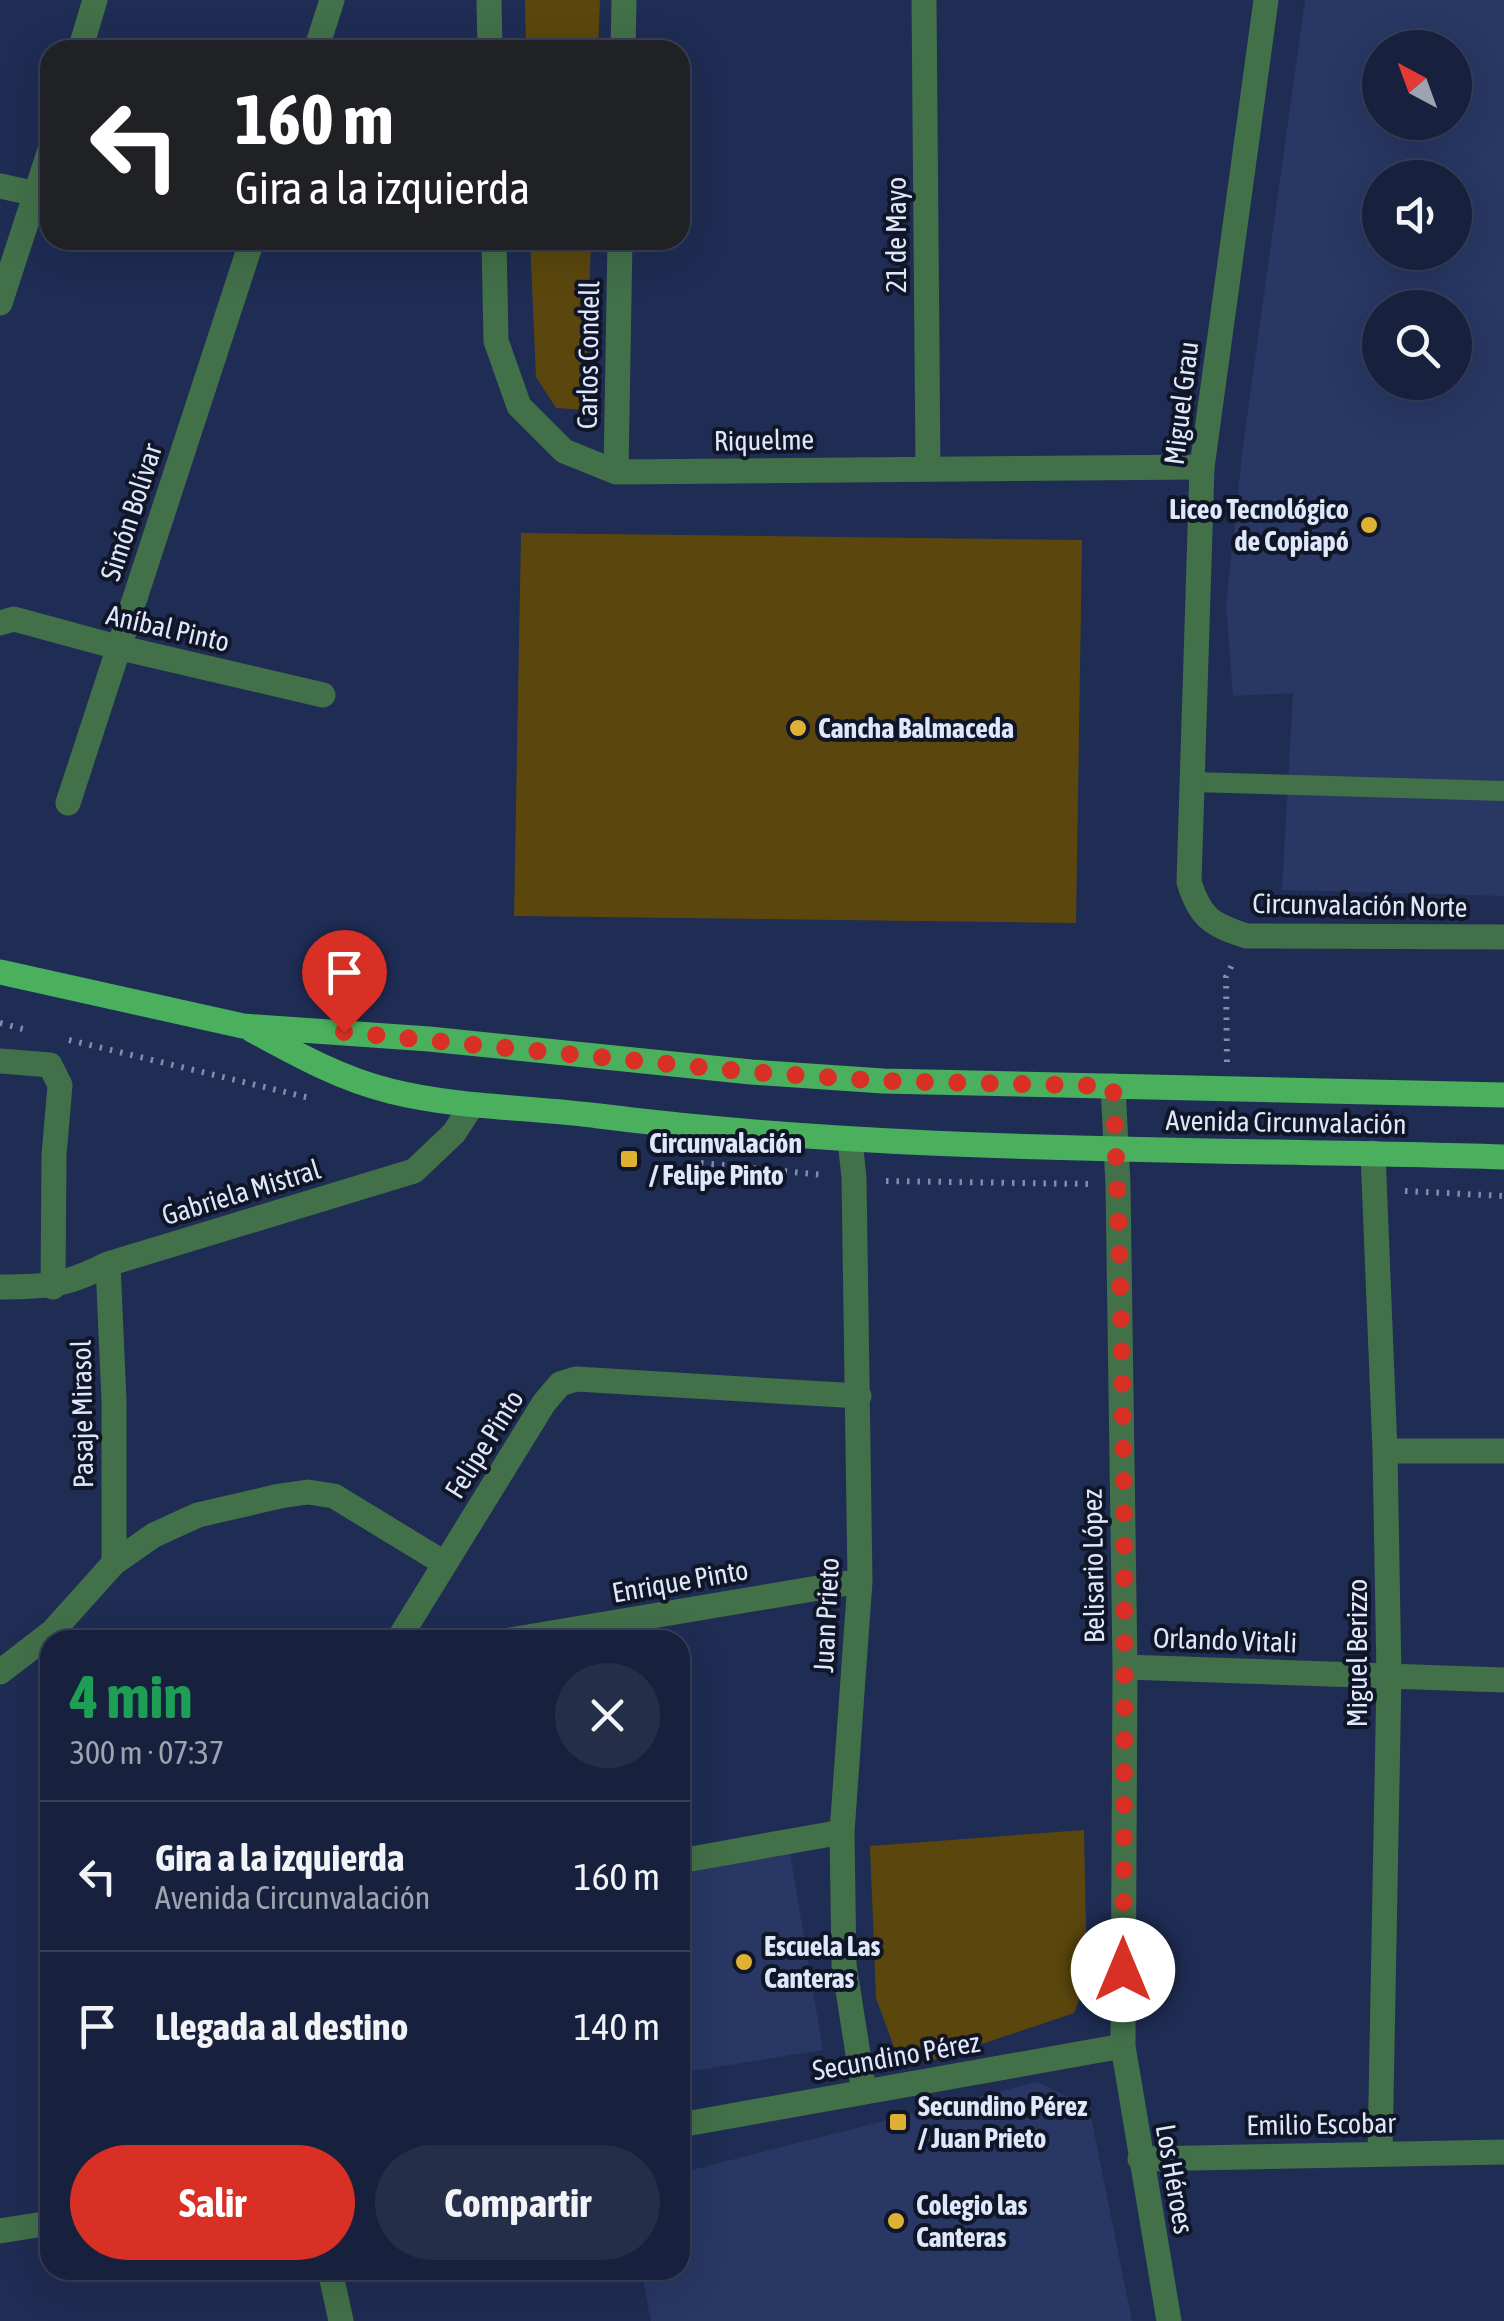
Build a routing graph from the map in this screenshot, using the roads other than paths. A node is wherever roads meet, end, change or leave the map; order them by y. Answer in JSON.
{"nodes":[{"id":1,"x":95,"y":0,"type":"edge"},
{"id":2,"x":332,"y":0,"type":"edge"},
{"id":3,"x":489,"y":0,"type":"edge"},
{"id":4,"x":624,"y":0,"type":"edge"},
{"id":5,"x":924,"y":0,"type":"edge"},
{"id":6,"x":1266,"y":0,"type":"edge"},
{"id":7,"x":83,"y":40,"type":"edge"},
{"id":8,"x":319,"y":40,"type":"edge"},
{"id":9,"x":490,"y":40,"type":"edge"},
{"id":10,"x":624,"y":40,"type":"edge"},
{"id":11,"x":40,"y":184,"type":"edge"},
{"id":12,"x":0,"y":186,"type":"edge"},
{"id":13,"x":37,"y":194,"type":"junction"},
{"id":14,"x":249,"y":250,"type":"edge"},
{"id":15,"x":494,"y":250,"type":"edge"},
{"id":16,"x":620,"y":250,"type":"edge"},
{"id":17,"x":0,"y":303,"type":"edge"},
{"id":18,"x":1202,"y":467,"type":"junction"},
{"id":19,"x":928,"y":469,"type":"junction"},
{"id":20,"x":616,"y":472,"type":"junction"},
{"id":21,"x":0,"y":623,"type":"edge"},
{"id":22,"x":117,"y":647,"type":"junction"},
{"id":23,"x":323,"y":695,"type":"dead end"},
{"id":24,"x":1193,"y":782,"type":"junction"},
{"id":25,"x":1504,"y":791,"type":"edge"},
{"id":26,"x":68,"y":803,"type":"dead end"},
{"id":27,"x":1217,"y":927,"type":"joint"},
{"id":28,"x":1504,"y":937,"type":"edge"},
{"id":29,"x":0,"y":972,"type":"edge"},
{"id":30,"x":243,"y":1026,"type":"junction"},
{"id":31,"x":0,"y":1060,"type":"edge"},
{"id":32,"x":1113,"y":1086,"type":"junction"},
{"id":33,"x":1504,"y":1095,"type":"edge"},
{"id":34,"x":472,"y":1105,"type":"junction"},
{"id":35,"x":850,"y":1140,"type":"junction"},
{"id":36,"x":1116,"y":1148,"type":"junction"},
{"id":37,"x":1372,"y":1154,"type":"junction"},
{"id":38,"x":1504,"y":1157,"type":"edge"},
{"id":39,"x":108,"y":1264,"type":"junction"},
{"id":40,"x":0,"y":1287,"type":"edge"},
{"id":41,"x":53,"y":1287,"type":"junction"},
{"id":42,"x":859,"y":1396,"type":"junction"},
{"id":43,"x":1385,"y":1451,"type":"junction"},
{"id":44,"x":1504,"y":1451,"type":"edge"},
{"id":45,"x":114,"y":1563,"type":"junction"},
{"id":46,"x":444,"y":1563,"type":"junction"},
{"id":47,"x":860,"y":1581,"type":"junction"},
{"id":48,"x":54,"y":1630,"type":"edge"},
{"id":49,"x":404,"y":1630,"type":"edge"},
{"id":50,"x":569,"y":1630,"type":"edge"},
{"id":51,"x":40,"y":1641,"type":"edge"},
{"id":52,"x":1125,"y":1667,"type":"junction"},
{"id":53,"x":0,"y":1672,"type":"edge"},
{"id":54,"x":1389,"y":1676,"type":"junction"},
{"id":55,"x":1504,"y":1680,"type":"edge"},
{"id":56,"x":842,"y":1832,"type":"junction"},
{"id":57,"x":690,"y":1859,"type":"edge"},
{"id":58,"x":1123,"y":2046,"type":"junction"},
{"id":59,"x":864,"y":2092,"type":"junction"},
{"id":60,"x":690,"y":2123,"type":"edge"},
{"id":61,"x":1380,"y":2152,"type":"junction"},
{"id":62,"x":1504,"y":2152,"type":"edge"},
{"id":63,"x":1140,"y":2158,"type":"junction"},
{"id":64,"x":40,"y":2224,"type":"edge"},
{"id":65,"x":0,"y":2230,"type":"edge"},
{"id":66,"x":332,"y":2280,"type":"edge"},
{"id":67,"x":341,"y":2321,"type":"edge"},
{"id":68,"x":1169,"y":2321,"type":"edge"}],
"edges":[{"from":1,"to":7,"type":"street"},
{"from":2,"to":8,"type":"street"},
{"from":3,"to":9,"type":"street"},
{"from":4,"to":10,"type":"street"},
{"from":5,"to":19,"type":"street","name":"21 de Mayo"},
{"from":6,"to":18,"type":"street","name":"Miguel Grau"},
{"from":11,"to":13,"type":"street"},
{"from":12,"to":13,"type":"street"},
{"from":13,"to":17,"type":"street"},
{"from":14,"to":22,"type":"street","name":"Simón Bolívar"},
{"from":15,"to":20,"type":"street","name":"Riquelme"},
{"from":16,"to":20,"type":"street","name":"Carlos Condell"},
{"from":18,"to":19,"type":"street","name":"Riquelme"},
{"from":18,"to":24,"type":"street","name":"Miguel Grau"},
{"from":19,"to":20,"type":"street","name":"Riquelme"},
{"from":21,"to":22,"type":"street","name":"Aníbal Pinto"},
{"from":22,"to":23,"type":"street","name":"Aníbal Pinto"},
{"from":22,"to":26,"type":"street","name":"Simón Bolívar"},
{"from":24,"to":25,"type":"lane"},
{"from":24,"to":27,"type":"street","name":"Miguel Grau"},
{"from":27,"to":28,"type":"street","name":"Circunvalación Norte"},
{"from":29,"to":30,"type":"main road","name":"Avenida Circunvalación"},
{"from":30,"to":32,"type":"main road","name":"Avenida Circunvalación"},
{"from":30,"to":34,"type":"main road","name":"Avenida Circunvalación"},
{"from":31,"to":41,"type":"street"},
{"from":32,"to":33,"type":"main road","name":"Avenida Circunvalación"},
{"from":32,"to":36,"type":"street","name":"Belisario López"},
{"from":34,"to":35,"type":"main road","name":"Avenida Circunvalación"},
{"from":34,"to":39,"type":"street","name":"Gabriela Mistral"},
{"from":35,"to":36,"type":"main road","name":"Avenida Circunvalación"},
{"from":35,"to":42,"type":"street","name":"Juan Prieto"},
{"from":36,"to":37,"type":"main road","name":"Avenida Circunvalación"},
{"from":36,"to":52,"type":"street","name":"Belisario López"},
{"from":37,"to":38,"type":"main road","name":"Avenida Circunvalación"},
{"from":37,"to":43,"type":"street","name":"Miguel Berizzo"},
{"from":39,"to":41,"type":"street","name":"Gabriela Mistral"},
{"from":39,"to":45,"type":"street","name":"Pasaje Mirasol"},
{"from":40,"to":41,"type":"street","name":"Gabriela Mistral"},
{"from":42,"to":46,"type":"street","name":"Felipe Pinto"},
{"from":42,"to":47,"type":"street","name":"Juan Prieto"},
{"from":43,"to":44,"type":"street"},
{"from":43,"to":54,"type":"street","name":"Miguel Berizzo"},
{"from":45,"to":46,"type":"street"},
{"from":45,"to":48,"type":"street"},
{"from":46,"to":49,"type":"street","name":"Felipe Pinto"},
{"from":47,"to":50,"type":"street","name":"Enrique Pinto"},
{"from":47,"to":56,"type":"street","name":"Juan Prieto"},
{"from":51,"to":53,"type":"street"},
{"from":52,"to":54,"type":"street","name":"Orlando Vitali"},
{"from":52,"to":58,"type":"street","name":"Belisario López"},
{"from":54,"to":55,"type":"street","name":"Orlando Vitali"},
{"from":54,"to":61,"type":"street","name":"Miguel Berizzo"},
{"from":56,"to":57,"type":"street"},
{"from":56,"to":59,"type":"street","name":"Juan Prieto"},
{"from":58,"to":59,"type":"street","name":"Secundino Pérez"},
{"from":58,"to":63,"type":"street","name":"Los Héroes"},
{"from":59,"to":60,"type":"street","name":"Secundino Pérez"},
{"from":61,"to":62,"type":"street","name":"Emilio Escobar"},
{"from":61,"to":63,"type":"street","name":"Emilio Escobar"},
{"from":63,"to":68,"type":"street","name":"Los Héroes"},
{"from":64,"to":65,"type":"street"},
{"from":66,"to":67,"type":"street"}]}
